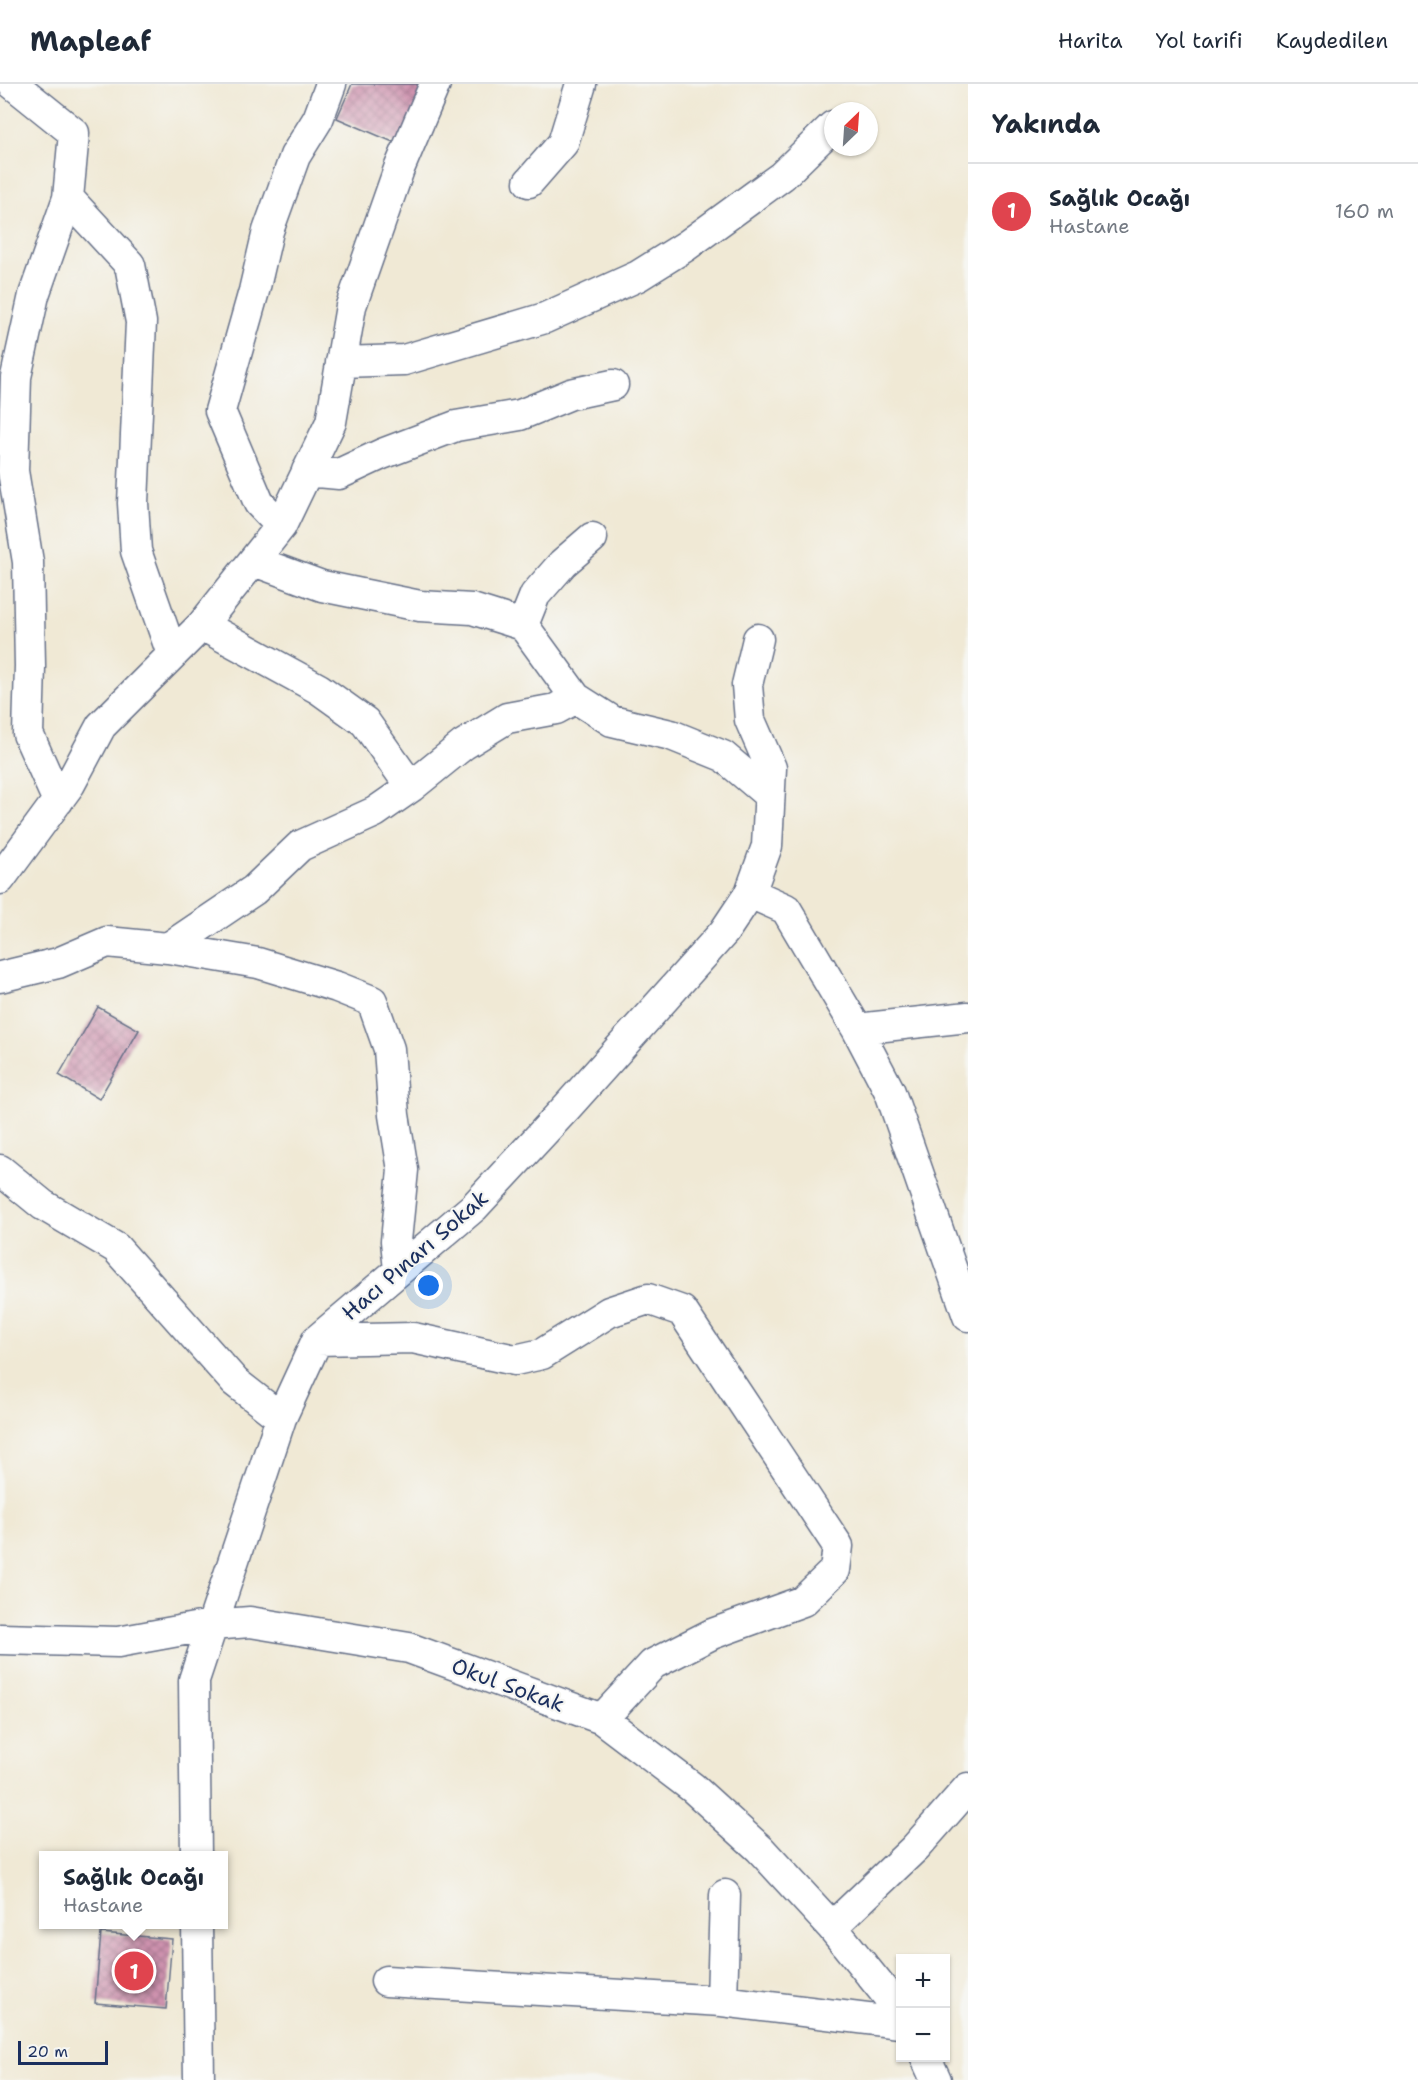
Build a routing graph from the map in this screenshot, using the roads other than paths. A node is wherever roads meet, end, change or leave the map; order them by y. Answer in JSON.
{"nodes":[{"id":1,"x":13,"y":84,"type":"edge"},
{"id":2,"x":331,"y":84,"type":"edge"},
{"id":3,"x":435,"y":84,"type":"edge"},
{"id":4,"x":581,"y":84,"type":"edge"},
{"id":5,"x":824,"y":135,"type":"edge"},
{"id":6,"x":529,"y":182,"type":"dead end"},
{"id":7,"x":68,"y":198,"type":"junction"},
{"id":8,"x":27,"y":325,"type":"junction"},
{"id":9,"x":0,"y":346,"type":"edge"},
{"id":10,"x":341,"y":362,"type":"junction"},
{"id":11,"x":613,"y":385,"type":"dead end"},
{"id":12,"x":307,"y":471,"type":"junction"},
{"id":13,"x":280,"y":526,"type":"junction"},
{"id":14,"x":592,"y":538,"type":"dead end"},
{"id":15,"x":254,"y":561,"type":"junction"},
{"id":16,"x":202,"y":625,"type":"junction"},
{"id":17,"x":523,"y":625,"type":"junction"},
{"id":18,"x":758,"y":639,"type":"dead end"},
{"id":19,"x":172,"y":654,"type":"junction"},
{"id":20,"x":576,"y":698,"type":"junction"},
{"id":21,"x":411,"y":787,"type":"junction"},
{"id":22,"x":769,"y":795,"type":"junction"},
{"id":23,"x":58,"y":801,"type":"junction"},
{"id":24,"x":0,"y":879,"type":"edge"},
{"id":25,"x":750,"y":894,"type":"junction"},
{"id":26,"x":168,"y":948,"type":"junction"},
{"id":27,"x":0,"y":977,"type":"edge"},
{"id":28,"x":968,"y":1017,"type":"edge"},
{"id":29,"x":857,"y":1029,"type":"junction"},
{"id":30,"x":0,"y":1170,"type":"edge"},
{"id":31,"x":399,"y":1270,"type":"junction"},
{"id":32,"x":968,"y":1316,"type":"edge"},
{"id":33,"x":317,"y":1340,"type":"junction"},
{"id":34,"x":281,"y":1418,"type":"junction"},
{"id":35,"x":210,"y":1626,"type":"junction"},
{"id":36,"x":0,"y":1639,"type":"edge"},
{"id":37,"x":602,"y":1719,"type":"junction"},
{"id":38,"x":968,"y":1788,"type":"edge"},
{"id":39,"x":196,"y":1851,"type":"edge"},
{"id":40,"x":725,"y":1895,"type":"dead end"},
{"id":41,"x":831,"y":1927,"type":"junction"},
{"id":42,"x":197,"y":1929,"type":"edge"},
{"id":43,"x":386,"y":1981,"type":"dead end"},
{"id":44,"x":722,"y":2001,"type":"junction"},
{"id":45,"x":898,"y":2008,"type":"edge"},
{"id":46,"x":896,"y":2023,"type":"edge"},
{"id":47,"x":928,"y":2062,"type":"edge"},
{"id":48,"x":199,"y":2080,"type":"edge"},
{"id":49,"x":936,"y":2080,"type":"edge"}],
"edges":[{"from":1,"to":7,"type":"street"},
{"from":2,"to":13,"type":"street"},
{"from":3,"to":10,"type":"street"},
{"from":4,"to":6,"type":"street"},
{"from":5,"to":10,"type":"street"},
{"from":7,"to":8,"type":"street"},
{"from":7,"to":19,"type":"street"},
{"from":8,"to":9,"type":"street"},
{"from":8,"to":23,"type":"street"},
{"from":10,"to":12,"type":"street"},
{"from":11,"to":12,"type":"street"},
{"from":12,"to":13,"type":"street"},
{"from":13,"to":15,"type":"street"},
{"from":14,"to":17,"type":"street"},
{"from":15,"to":16,"type":"street"},
{"from":15,"to":17,"type":"street"},
{"from":16,"to":19,"type":"street"},
{"from":16,"to":21,"type":"street"},
{"from":17,"to":20,"type":"street"},
{"from":18,"to":22,"type":"street","name":"Hacı Pınarı Sokak"},
{"from":19,"to":23,"type":"street"},
{"from":20,"to":21,"type":"street"},
{"from":20,"to":22,"type":"street"},
{"from":21,"to":26,"type":"street"},
{"from":22,"to":25,"type":"street","name":"Hacı Pınarı Sokak"},
{"from":23,"to":24,"type":"street"},
{"from":25,"to":29,"type":"street"},
{"from":25,"to":31,"type":"street","name":"Hacı Pınarı Sokak"},
{"from":26,"to":27,"type":"street"},
{"from":26,"to":31,"type":"street"},
{"from":28,"to":29,"type":"street"},
{"from":29,"to":32,"type":"street"},
{"from":30,"to":34,"type":"street"},
{"from":31,"to":33,"type":"street","name":"Hacı Pınarı Sokak"},
{"from":33,"to":34,"type":"street","name":"Hacı Pınarı Sokak"},
{"from":33,"to":37,"type":"street"},
{"from":34,"to":35,"type":"street","name":"Hacı Pınarı Sokak"},
{"from":35,"to":36,"type":"street","name":"Okul Sokak"},
{"from":35,"to":37,"type":"street","name":"Okul Sokak"},
{"from":35,"to":39,"type":"street","name":"Hacı Pınarı Sokak"},
{"from":37,"to":41,"type":"street","name":"Okul Sokak"},
{"from":38,"to":41,"type":"street"},
{"from":40,"to":44,"type":"street"},
{"from":41,"to":45,"type":"street","name":"Okul Sokak"},
{"from":42,"to":48,"type":"street"},
{"from":43,"to":44,"type":"street"},
{"from":44,"to":46,"type":"street"},
{"from":47,"to":49,"type":"street"}]}
